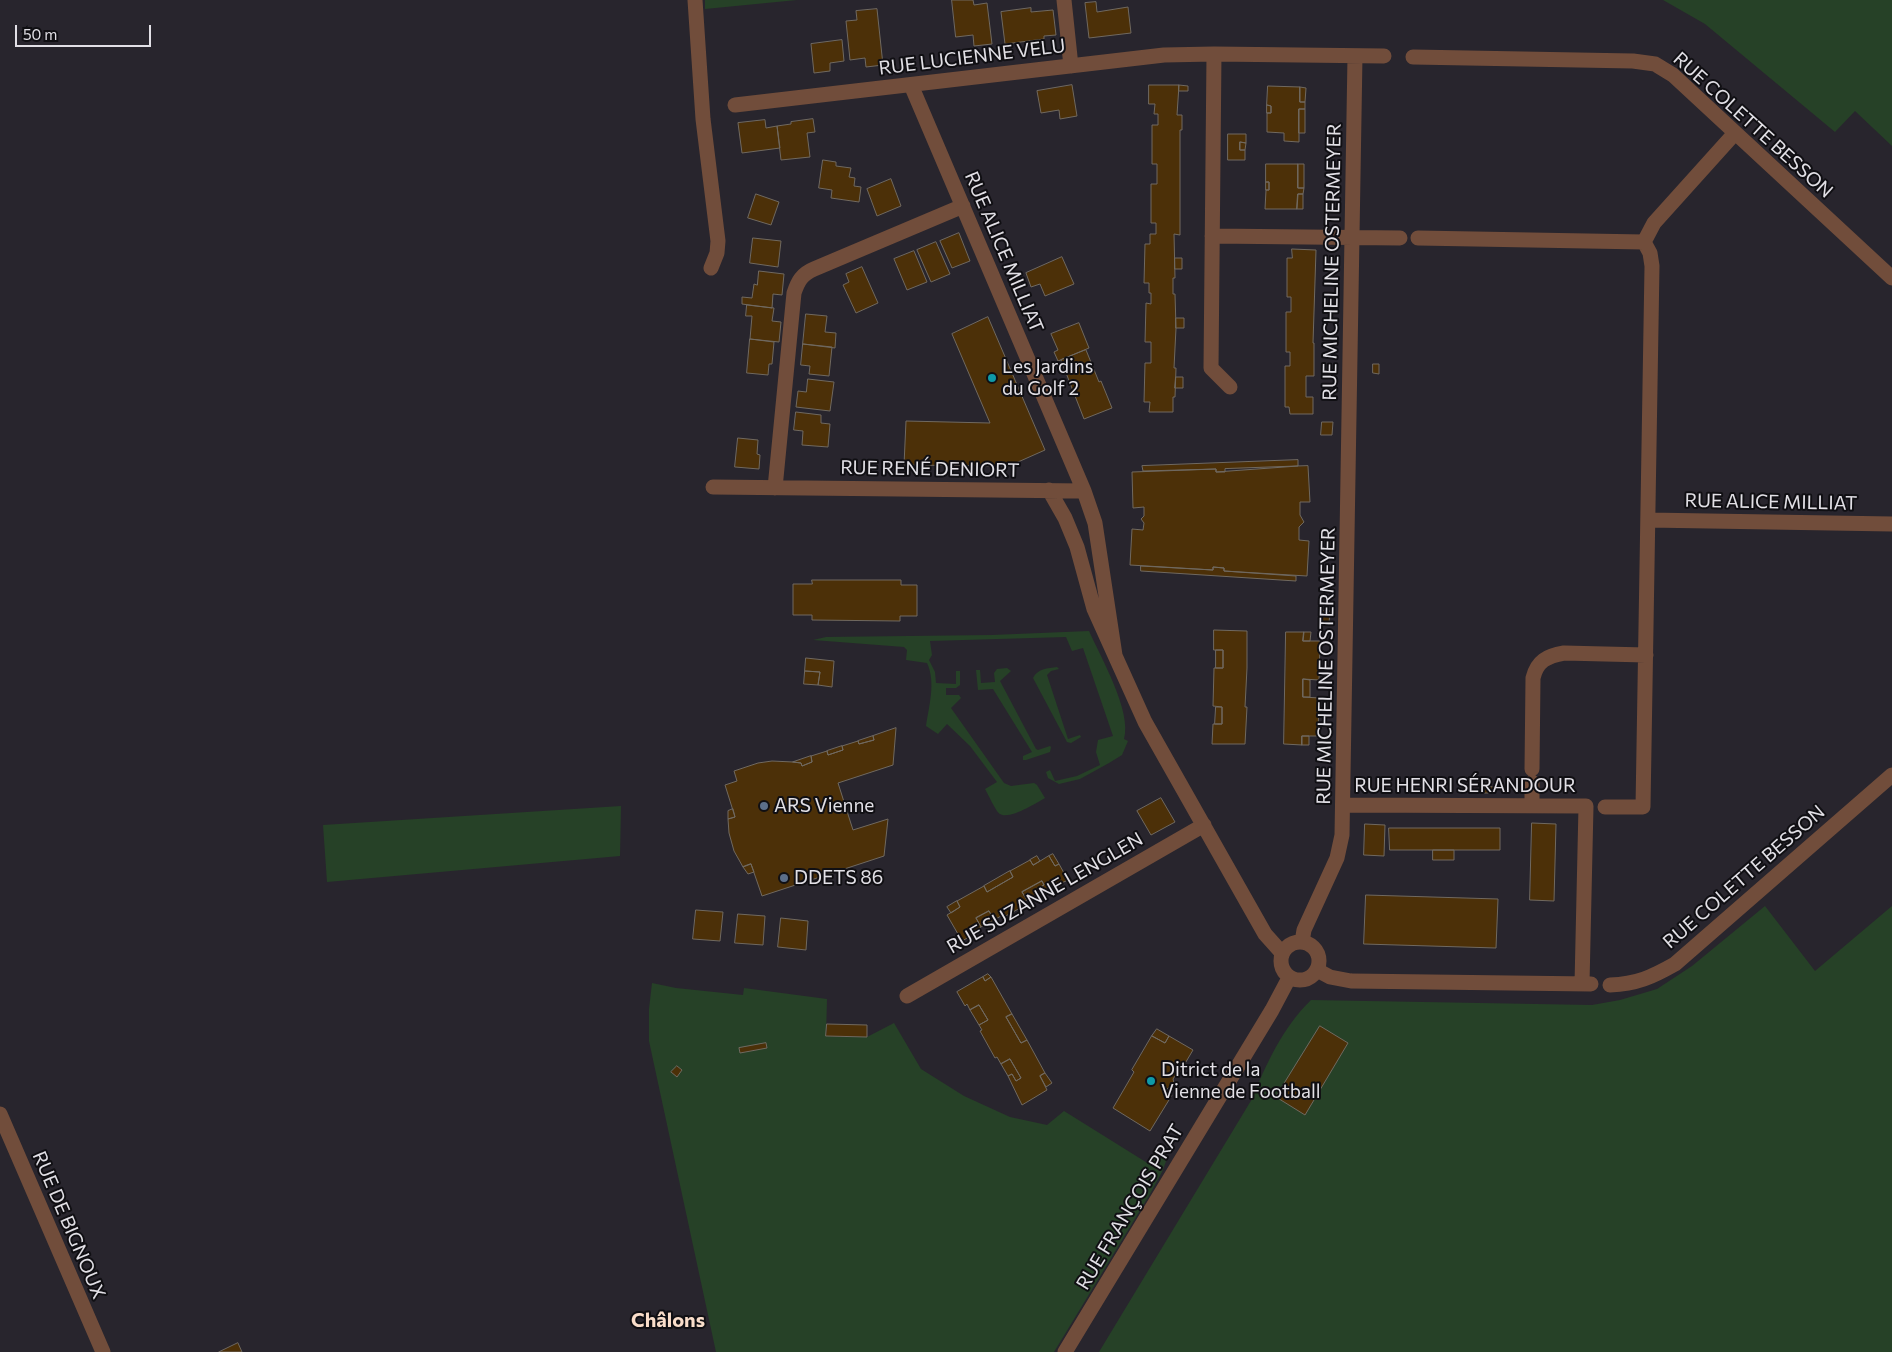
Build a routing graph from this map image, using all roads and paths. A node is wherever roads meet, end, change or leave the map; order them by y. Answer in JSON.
{"nodes":[{"id":1,"x":694,"y":0,"type":"edge"},
{"id":2,"x":1064,"y":0,"type":"edge"},
{"id":3,"x":1214,"y":54,"type":"junction"},
{"id":4,"x":1356,"y":56,"type":"junction"},
{"id":5,"x":1384,"y":56,"type":"dead end"},
{"id":6,"x":1413,"y":57,"type":"dead end"},
{"id":7,"x":1071,"y":66,"type":"junction"},
{"id":8,"x":911,"y":85,"type":"junction"},
{"id":9,"x":735,"y":105,"type":"dead end"},
{"id":10,"x":1735,"y":133,"type":"junction"},
{"id":11,"x":963,"y":206,"type":"junction"},
{"id":12,"x":1212,"y":236,"type":"junction"},
{"id":13,"x":1353,"y":237,"type":"junction"},
{"id":14,"x":1400,"y":238,"type":"dead end"},
{"id":15,"x":1418,"y":238,"type":"dead end"},
{"id":16,"x":1644,"y":242,"type":"junction"},
{"id":17,"x":711,"y":268,"type":"dead end"},
{"id":18,"x":1892,"y":278,"type":"edge"},
{"id":19,"x":1230,"y":387,"type":"dead end"},
{"id":20,"x":713,"y":487,"type":"dead end"},
{"id":21,"x":775,"y":488,"type":"junction"},
{"id":22,"x":1049,"y":490,"type":"junction"},
{"id":23,"x":1084,"y":491,"type":"junction"},
{"id":24,"x":1648,"y":520,"type":"junction"},
{"id":25,"x":1892,"y":524,"type":"edge"},
{"id":26,"x":1115,"y":655,"type":"junction"},
{"id":27,"x":1646,"y":655,"type":"junction"},
{"id":28,"x":1892,"y":775,"type":"edge"},
{"id":29,"x":1343,"y":806,"type":"junction"},
{"id":30,"x":1532,"y":806,"type":"junction"},
{"id":31,"x":1604,"y":807,"type":"dead end"},
{"id":32,"x":1204,"y":825,"type":"junction"},
{"id":33,"x":1302,"y":942,"type":"junction"},
{"id":34,"x":1282,"y":953,"type":"junction"},
{"id":35,"x":1317,"y":970,"type":"junction"},
{"id":36,"x":1289,"y":978,"type":"junction"},
{"id":37,"x":1610,"y":984,"type":"dead end"},
{"id":38,"x":907,"y":996,"type":"dead end"},
{"id":39,"x":0,"y":1114,"type":"edge"},
{"id":40,"x":103,"y":1352,"type":"edge"},
{"id":41,"x":1065,"y":1352,"type":"edge"}],
"edges":[{"from":1,"to":17,"type":"street"},
{"from":2,"to":7,"type":"street"},
{"from":3,"to":4,"type":"street"},
{"from":3,"to":7,"type":"street","name":"RUE LUCIENNE VELU"},
{"from":3,"to":12,"type":"street"},
{"from":4,"to":5,"type":"street"},
{"from":4,"to":13,"type":"street","name":"RUE MICHELINE OSTERMEYER"},
{"from":6,"to":10,"type":"street","name":"RUE COLETTE BESSON"},
{"from":7,"to":8,"type":"street","name":"RUE LUCIENNE VELU"},
{"from":8,"to":9,"type":"street","name":"RUE LUCIENNE VELU"},
{"from":8,"to":11,"type":"street","name":"RUE ALICE MILLIAT"},
{"from":10,"to":16,"type":"street"},
{"from":10,"to":18,"type":"street","name":"RUE COLETTE BESSON"},
{"from":11,"to":21,"type":"street"},
{"from":11,"to":23,"type":"street","name":"RUE ALICE MILLIAT"},
{"from":12,"to":13,"type":"street"},
{"from":12,"to":19,"type":"street"},
{"from":13,"to":14,"type":"street"},
{"from":13,"to":29,"type":"street","name":"RUE MICHELINE OSTERMEYER"},
{"from":15,"to":16,"type":"street"},
{"from":16,"to":24,"type":"street"},
{"from":20,"to":21,"type":"street","name":"RUE RENÉ DENIORT"},
{"from":21,"to":22,"type":"street","name":"RUE RENÉ DENIORT"},
{"from":22,"to":23,"type":"street","name":"RUE RENÉ DENIORT"},
{"from":22,"to":26,"type":"street"},
{"from":23,"to":26,"type":"street"},
{"from":24,"to":25,"type":"street","name":"RUE ALICE MILLIAT"},
{"from":24,"to":27,"type":"street"},
{"from":26,"to":32,"type":"street"},
{"from":27,"to":30,"type":"street"},
{"from":27,"to":31,"type":"street"},
{"from":28,"to":37,"type":"street","name":"RUE COLETTE BESSON"},
{"from":29,"to":30,"type":"street","name":"RUE HENRI SÉRANDOUR"},
{"from":29,"to":33,"type":"street","name":"RUE MICHELINE OSTERMEYER"},
{"from":30,"to":35,"type":"street","name":"RUE HENRI SÉRANDOUR"},
{"from":32,"to":34,"type":"street"},
{"from":32,"to":38,"type":"street","name":"RUE SUZANNE LENGLEN"},
{"from":33,"to":34,"type":"street"},
{"from":33,"to":35,"type":"street"},
{"from":34,"to":36,"type":"street"},
{"from":35,"to":36,"type":"street"},
{"from":36,"to":41,"type":"street","name":"RUE FRANÇOIS PRAT"},
{"from":39,"to":40,"type":"street","name":"RUE DE BIGNOUX"}]}
